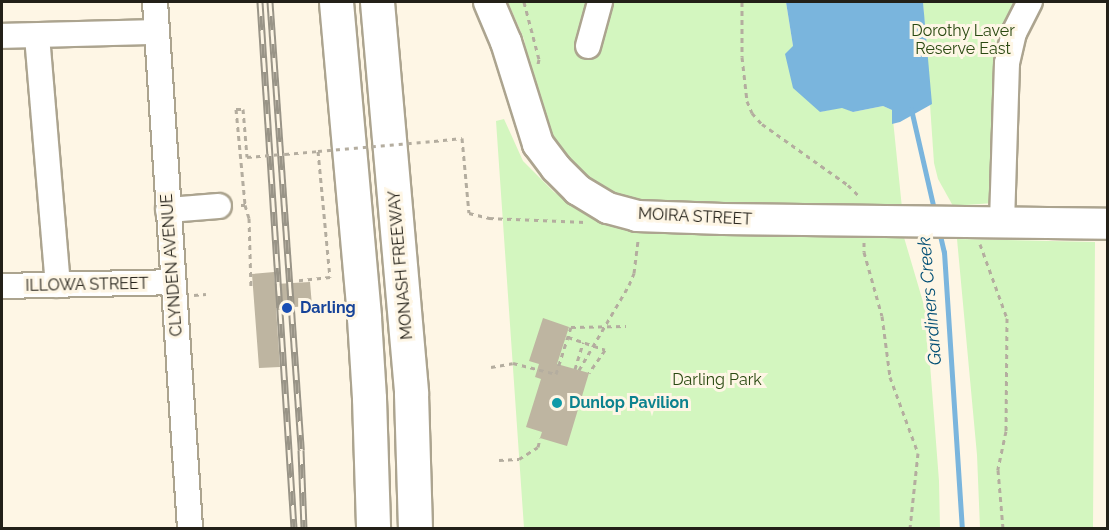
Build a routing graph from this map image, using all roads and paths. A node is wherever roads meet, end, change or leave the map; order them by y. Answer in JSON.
{"nodes":[{"id":1,"x":155,"y":2,"type":"edge"},
{"id":2,"x":336,"y":2,"type":"edge"},
{"id":3,"x":377,"y":2,"type":"edge"},
{"id":4,"x":489,"y":2,"type":"edge"},
{"id":5,"x":524,"y":2,"type":"edge"},
{"id":6,"x":600,"y":2,"type":"edge"},
{"id":7,"x":742,"y":2,"type":"edge"},
{"id":8,"x":1030,"y":2,"type":"edge"},
{"id":9,"x":157,"y":32,"type":"junction"},
{"id":10,"x":2,"y":36,"type":"edge"},
{"id":11,"x":37,"y":36,"type":"junction"},
{"id":12,"x":588,"y":46,"type":"dead end"},
{"id":13,"x":537,"y":67,"type":"dead end"},
{"id":14,"x":318,"y":150,"type":"junction"},
{"id":15,"x":244,"y":196,"type":"dead end"},
{"id":16,"x":245,"y":205,"type":"dead end"},
{"id":17,"x":219,"y":206,"type":"dead end"},
{"id":18,"x":864,"y":207,"type":"dead end"},
{"id":19,"x":168,"y":210,"type":"junction"},
{"id":20,"x":587,"y":222,"type":"dead end"},
{"id":21,"x":1002,"y":222,"type":"junction"},
{"id":22,"x":1107,"y":224,"type":"edge"},
{"id":23,"x":968,"y":230,"type":"junction"},
{"id":24,"x":638,"y":231,"type":"dead end"},
{"id":25,"x":864,"y":238,"type":"dead end"},
{"id":26,"x":294,"y":281,"type":"dead end"},
{"id":27,"x":173,"y":282,"type":"junction"},
{"id":28,"x":58,"y":285,"type":"junction"},
{"id":29,"x":2,"y":286,"type":"edge"},
{"id":30,"x":251,"y":288,"type":"dead end"},
{"id":31,"x":626,"y":326,"type":"dead end"},
{"id":32,"x":603,"y":327,"type":"junction"},
{"id":33,"x":568,"y":337,"type":"junction"},
{"id":34,"x":583,"y":342,"type":"junction"},
{"id":35,"x":592,"y":345,"type":"junction"},
{"id":36,"x":492,"y":367,"type":"dead end"},
{"id":37,"x":589,"y":374,"type":"dead end"},
{"id":38,"x":540,"y":438,"type":"dead end"},
{"id":39,"x":499,"y":460,"type":"dead end"},
{"id":40,"x":190,"y":528,"type":"edge"},
{"id":41,"x":372,"y":528,"type":"edge"},
{"id":42,"x":415,"y":528,"type":"edge"},
{"id":43,"x":910,"y":528,"type":"edge"},
{"id":44,"x":1003,"y":528,"type":"edge"}],
"edges":[{"from":1,"to":9,"type":"street","name":"CLYNDEN AVENUE"},
{"from":2,"to":41,"type":"highway"},
{"from":3,"to":42,"type":"highway","name":"MONASH FREEWAY"},
{"from":4,"to":23,"type":"main road","name":"MOIRA STREET"},
{"from":5,"to":13,"type":"path"},
{"from":6,"to":12,"type":"street"},
{"from":7,"to":18,"type":"path"},
{"from":8,"to":21,"type":"street"},
{"from":9,"to":11,"type":"street"},
{"from":9,"to":19,"type":"street","name":"CLYNDEN AVENUE"},
{"from":10,"to":11,"type":"street"},
{"from":11,"to":28,"type":"street"},
{"from":14,"to":15,"type":"path","bridge":true},
{"from":14,"to":20,"type":"path","bridge":true},
{"from":14,"to":26,"type":"path"},
{"from":16,"to":30,"type":"path"},
{"from":17,"to":19,"type":"street"},
{"from":19,"to":27,"type":"street","name":"CLYNDEN AVENUE"},
{"from":21,"to":22,"type":"main road","name":"MOIRA STREET"},
{"from":21,"to":23,"type":"main road","name":"MOIRA STREET"},
{"from":23,"to":44,"type":"path"},
{"from":24,"to":32,"type":"path"},
{"from":25,"to":43,"type":"path"},
{"from":27,"to":28,"type":"street","name":"ILLOWA STREET"},
{"from":27,"to":40,"type":"street","name":"CLYNDEN AVENUE"},
{"from":28,"to":29,"type":"street","name":"ILLOWA STREET"},
{"from":31,"to":32,"type":"path"},
{"from":32,"to":33,"type":"path"},
{"from":32,"to":35,"type":"path"},
{"from":33,"to":34,"type":"path"},
{"from":33,"to":36,"type":"path"},
{"from":34,"to":35,"type":"path"},
{"from":34,"to":35,"type":"path"},
{"from":35,"to":37,"type":"path"},
{"from":38,"to":39,"type":"path"}]}
